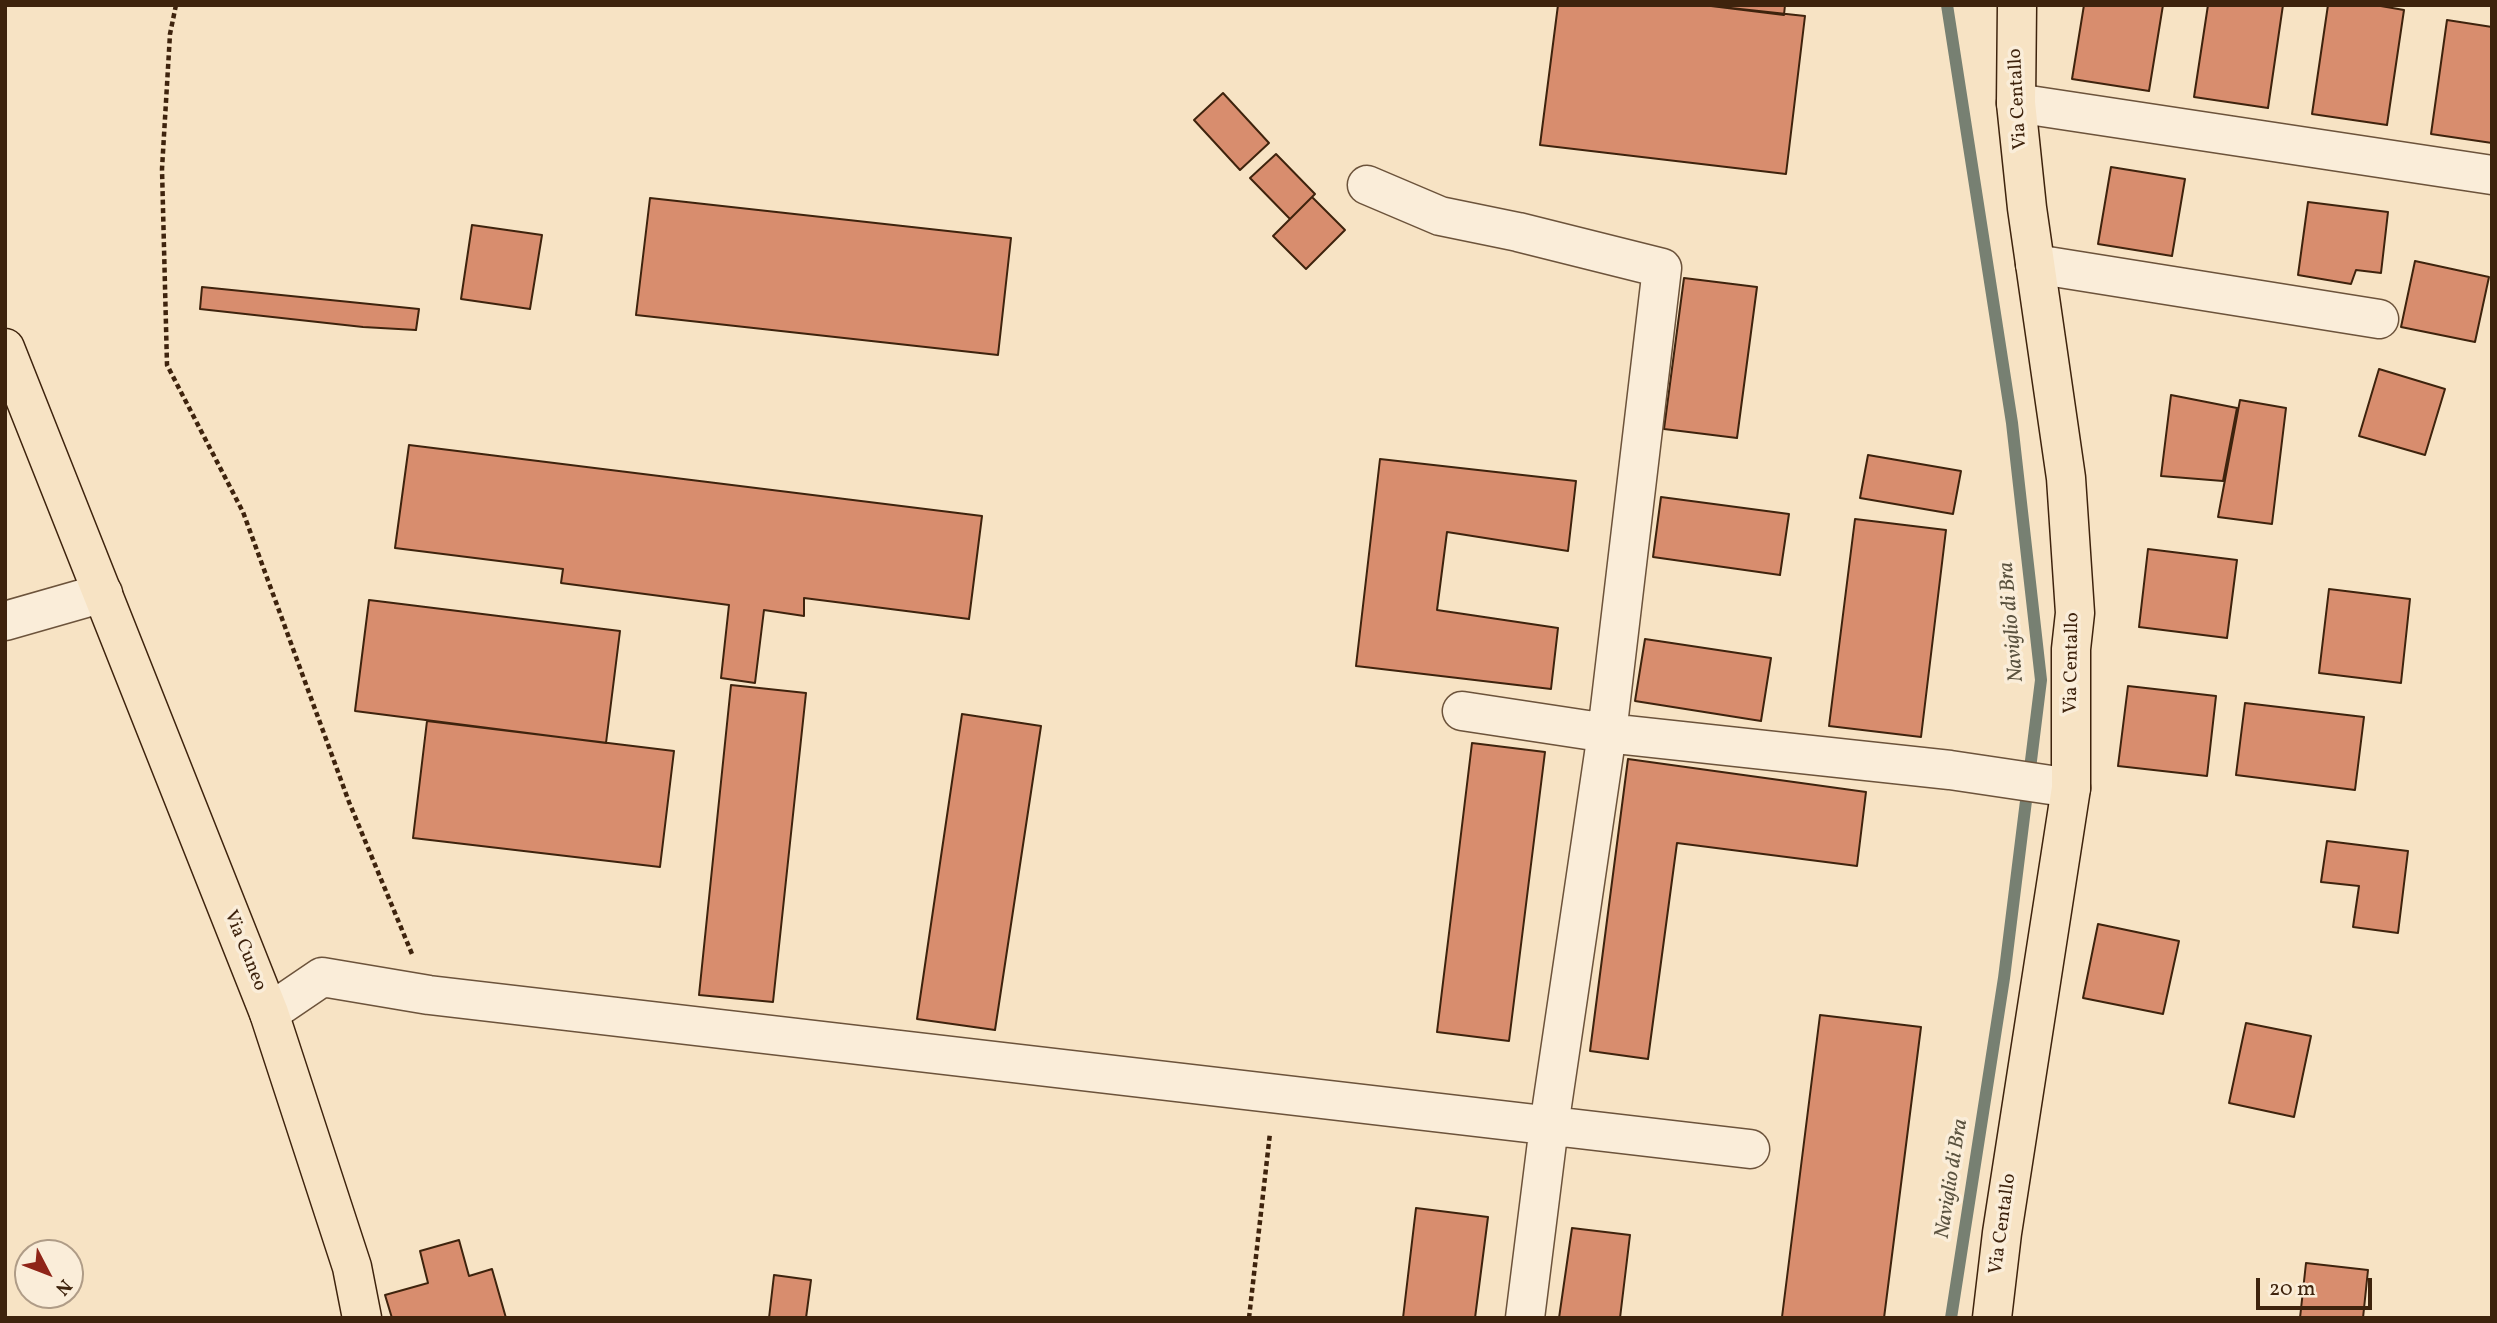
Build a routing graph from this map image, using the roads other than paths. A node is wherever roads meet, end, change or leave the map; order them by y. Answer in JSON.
{"nodes":[{"id":1,"x":2017,"y":5,"type":"edge"},
{"id":2,"x":2016,"y":103,"type":"junction"},
{"id":3,"x":2492,"y":175,"type":"edge"},
{"id":4,"x":1367,"y":185,"type":"dead end"},
{"id":5,"x":2035,"y":264,"type":"junction"},
{"id":6,"x":2379,"y":318,"type":"dead end"},
{"id":7,"x":6,"y":354,"type":"edge"},
{"id":8,"x":103,"y":593,"type":"junction"},
{"id":9,"x":5,"y":621,"type":"edge"},
{"id":10,"x":1462,"y":711,"type":"dead end"},
{"id":11,"x":1608,"y":733,"type":"junction"},
{"id":12,"x":2062,"y":786,"type":"junction"},
{"id":13,"x":269,"y":1013,"type":"junction"},
{"id":14,"x":1549,"y":1126,"type":"junction"},
{"id":15,"x":1749,"y":1149,"type":"dead end"},
{"id":16,"x":362,"y":1318,"type":"edge"},
{"id":17,"x":1525,"y":1318,"type":"edge"},
{"id":18,"x":1992,"y":1318,"type":"edge"}],
"edges":[{"from":1,"to":2,"type":"main road","name":"Via Centallo"},
{"from":2,"to":3,"type":"street"},
{"from":2,"to":5,"type":"main road","name":"Via Centallo"},
{"from":4,"to":11,"type":"street"},
{"from":5,"to":6,"type":"street"},
{"from":5,"to":12,"type":"main road","name":"Via Centallo"},
{"from":7,"to":8,"type":"main road","name":"Via Cuneo"},
{"from":8,"to":9,"type":"street"},
{"from":8,"to":13,"type":"main road","name":"Via Cuneo"},
{"from":10,"to":11,"type":"street"},
{"from":11,"to":12,"type":"street"},
{"from":11,"to":14,"type":"street"},
{"from":12,"to":18,"type":"main road","name":"Via Centallo"},
{"from":13,"to":14,"type":"street"},
{"from":13,"to":16,"type":"main road","name":"Via Cuneo"},
{"from":14,"to":15,"type":"street"},
{"from":14,"to":17,"type":"street"}]}
